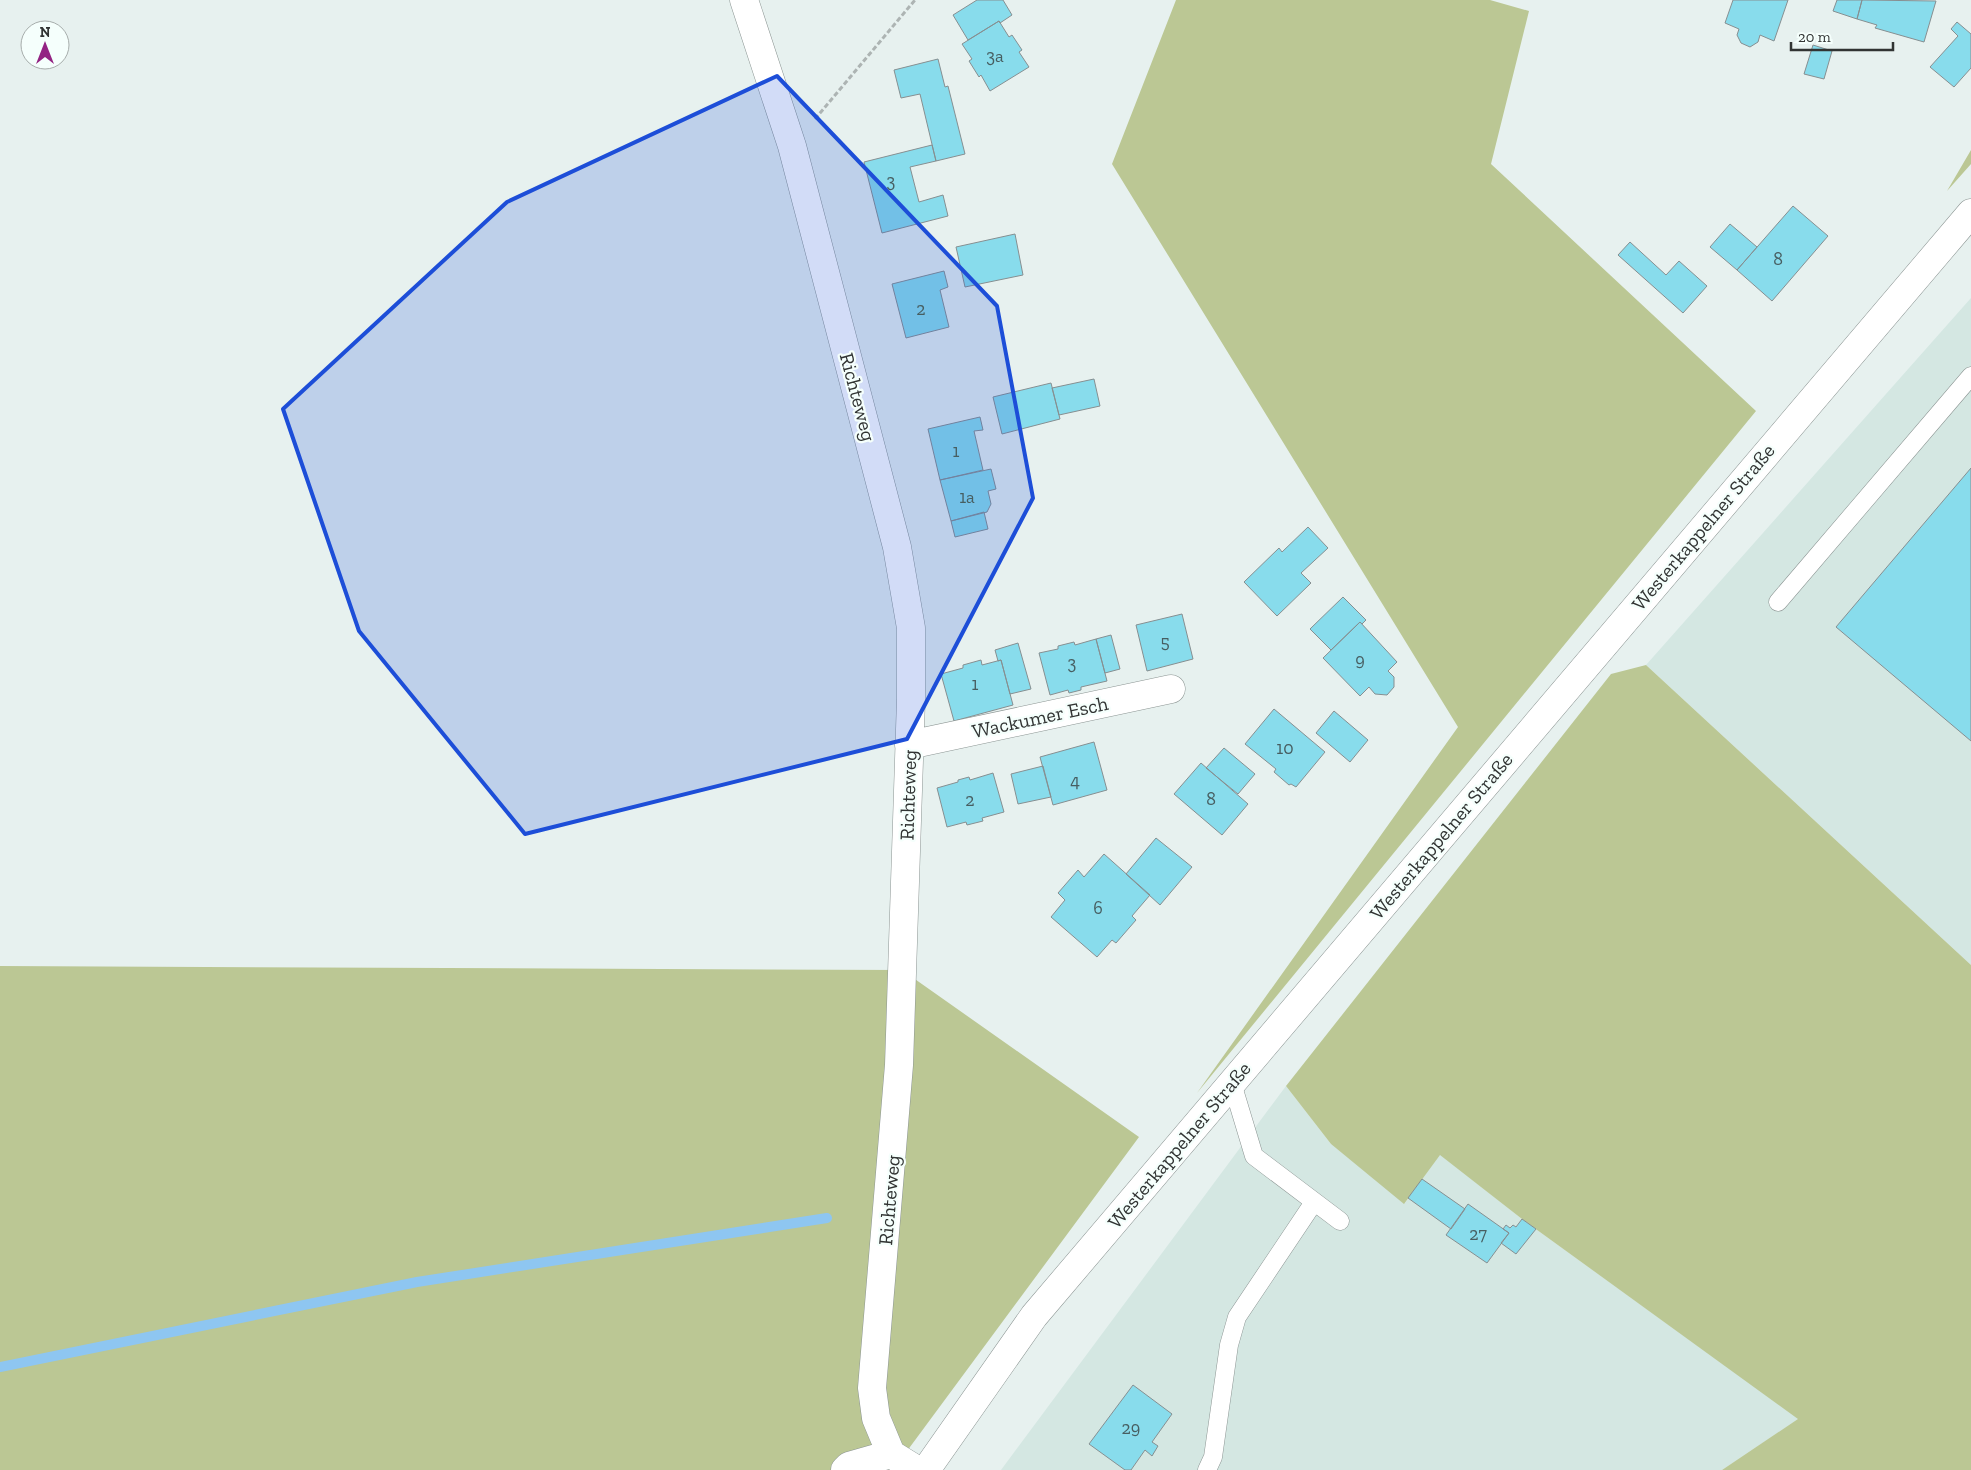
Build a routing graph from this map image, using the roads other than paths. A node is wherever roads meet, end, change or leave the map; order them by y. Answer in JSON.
{"nodes":[{"id":1,"x":744,"y":0,"type":"edge"},
{"id":2,"x":1971,"y":213,"type":"edge"},
{"id":3,"x":1971,"y":376,"type":"edge"},
{"id":4,"x":1778,"y":602,"type":"dead end"},
{"id":5,"x":1171,"y":689,"type":"dead end"},
{"id":6,"x":909,"y":745,"type":"junction"},
{"id":7,"x":1232,"y":1083,"type":"junction"},
{"id":8,"x":1314,"y":1202,"type":"junction"},
{"id":9,"x":1340,"y":1221,"type":"dead end"},
{"id":10,"x":891,"y":1454,"type":"junction"},
{"id":11,"x":845,"y":1470,"type":"edge"},
{"id":12,"x":917,"y":1470,"type":"edge"},
{"id":13,"x":926,"y":1470,"type":"edge"},
{"id":14,"x":1207,"y":1470,"type":"edge"}],
"edges":[{"from":1,"to":6,"type":"street","name":"Richteweg"},
{"from":2,"to":7,"type":"street","name":"Westerkappelner Straße"},
{"from":3,"to":4,"type":"lane"},
{"from":5,"to":6,"type":"street","name":"Wackumer Esch"},
{"from":6,"to":10,"type":"street","name":"Richteweg"},
{"from":7,"to":8,"type":"lane"},
{"from":7,"to":13,"type":"street","name":"Westerkappelner Straße"},
{"from":8,"to":9,"type":"lane"},
{"from":8,"to":14,"type":"lane"},
{"from":10,"to":11,"type":"street"},
{"from":10,"to":12,"type":"street"}]}
